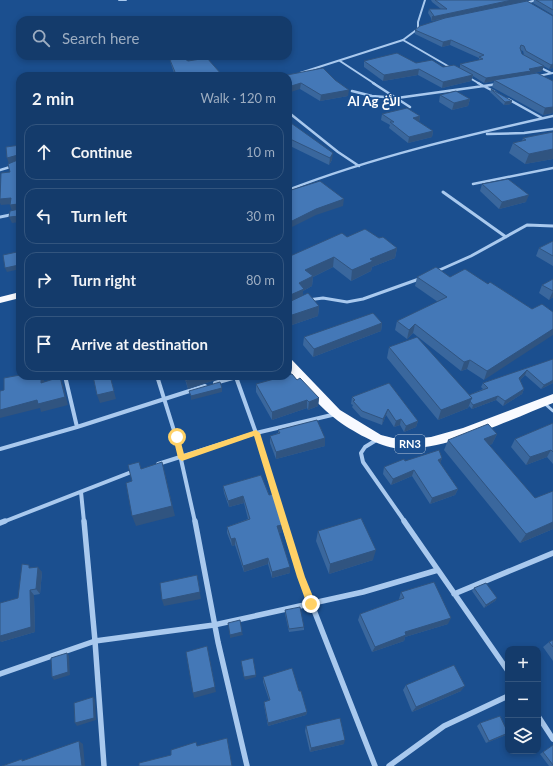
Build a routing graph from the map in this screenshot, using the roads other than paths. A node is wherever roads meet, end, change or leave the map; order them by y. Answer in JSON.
{"nodes":[{"id":1,"x":119,"y":0,"type":"edge"},
{"id":2,"x":126,"y":0,"type":"edge"},
{"id":3,"x":425,"y":0,"type":"edge"},
{"id":4,"x":537,"y":0,"type":"edge"},
{"id":5,"x":527,"y":3,"type":"junction"},
{"id":6,"x":521,"y":4,"type":"edge"},
{"id":7,"x":534,"y":6,"type":"edge"},
{"id":8,"x":424,"y":26,"type":"edge"},
{"id":9,"x":418,"y":28,"type":"junction"},
{"id":10,"x":403,"y":40,"type":"junction"},
{"id":11,"x":340,"y":61,"type":"junction"},
{"id":12,"x":538,"y":66,"type":"edge"},
{"id":13,"x":457,"y":71,"type":"edge"},
{"id":14,"x":552,"y":73,"type":"edge"},
{"id":15,"x":294,"y":75,"type":"edge"},
{"id":16,"x":464,"y":75,"type":"edge"},
{"id":17,"x":541,"y":79,"type":"edge"},
{"id":18,"x":499,"y":83,"type":"edge"},
{"id":19,"x":484,"y":86,"type":"junction"},
{"id":20,"x":352,"y":92,"type":"dead end"},
{"id":21,"x":498,"y":93,"type":"edge"},
{"id":22,"x":504,"y":97,"type":"edge"},
{"id":23,"x":397,"y":98,"type":"junction"},
{"id":24,"x":410,"y":106,"type":"dead end"},
{"id":25,"x":292,"y":115,"type":"edge"},
{"id":26,"x":553,"y":116,"type":"edge"},
{"id":27,"x":543,"y":119,"type":"junction"},
{"id":28,"x":553,"y":129,"type":"edge"},
{"id":29,"x":478,"y":134,"type":"junction"},
{"id":30,"x":16,"y":165,"type":"edge"},
{"id":31,"x":359,"y":166,"type":"junction"},
{"id":32,"x":553,"y":168,"type":"edge"},
{"id":33,"x":0,"y":170,"type":"edge"},
{"id":34,"x":473,"y":184,"type":"dead end"},
{"id":35,"x":293,"y":188,"type":"edge"},
{"id":36,"x":443,"y":192,"type":"dead end"},
{"id":37,"x":16,"y":214,"type":"edge"},
{"id":38,"x":0,"y":217,"type":"edge"},
{"id":39,"x":553,"y":226,"type":"edge"},
{"id":40,"x":506,"y":237,"type":"junction"},
{"id":41,"x":430,"y":274,"type":"edge"},
{"id":42,"x":423,"y":278,"type":"edge"},
{"id":43,"x":16,"y":296,"type":"edge"},
{"id":44,"x":0,"y":300,"type":"edge"},
{"id":45,"x":301,"y":303,"type":"edge"},
{"id":46,"x":292,"y":367,"type":"edge"},
{"id":47,"x":66,"y":380,"type":"edge"},
{"id":48,"x":158,"y":380,"type":"edge"},
{"id":49,"x":228,"y":380,"type":"edge"},
{"id":50,"x":239,"y":380,"type":"edge"},
{"id":51,"x":165,"y":398,"type":"junction"},
{"id":52,"x":548,"y":400,"type":"edge"},
{"id":53,"x":553,"y":411,"type":"edge"},
{"id":54,"x":336,"y":413,"type":"junction"},
{"id":55,"x":77,"y":427,"type":"junction"},
{"id":56,"x":256,"y":433,"type":"junction"},
{"id":57,"x":378,"y":439,"type":"junction"},
{"id":58,"x":0,"y":449,"type":"edge"},
{"id":59,"x":182,"y":458,"type":"junction"},
{"id":60,"x":154,"y":466,"type":"edge"},
{"id":61,"x":141,"y":469,"type":"edge"},
{"id":62,"x":81,"y":492,"type":"junction"},
{"id":63,"x":0,"y":523,"type":"edge"},
{"id":64,"x":553,"y":553,"type":"edge"},
{"id":65,"x":438,"y":570,"type":"junction"},
{"id":66,"x":454,"y":594,"type":"junction"},
{"id":67,"x":311,"y":604,"type":"junction"},
{"id":68,"x":214,"y":625,"type":"junction"},
{"id":69,"x":95,"y":641,"type":"junction"},
{"id":70,"x":505,"y":667,"type":"edge"},
{"id":71,"x":0,"y":674,"type":"edge"},
{"id":72,"x":505,"y":697,"type":"edge"},
{"id":73,"x":539,"y":718,"type":"edge"},
{"id":74,"x":553,"y":739,"type":"edge"},
{"id":75,"x":104,"y":766,"type":"edge"},
{"id":76,"x":247,"y":766,"type":"edge"},
{"id":77,"x":374,"y":766,"type":"edge"},
{"id":78,"x":389,"y":766,"type":"edge"}],
"edges":[{"from":1,"to":2,"type":"street"},
{"from":3,"to":9,"type":"street"},
{"from":4,"to":5,"type":"street"},
{"from":5,"to":6,"type":"street"},
{"from":5,"to":7,"type":"street"},
{"from":8,"to":9,"type":"street"},
{"from":9,"to":10,"type":"street"},
{"from":10,"to":11,"type":"street"},
{"from":10,"to":13,"type":"street"},
{"from":11,"to":15,"type":"street"},
{"from":11,"to":23,"type":"street"},
{"from":12,"to":14,"type":"street"},
{"from":14,"to":17,"type":"street"},
{"from":16,"to":19,"type":"street"},
{"from":18,"to":19,"type":"street"},
{"from":19,"to":21,"type":"street"},
{"from":19,"to":23,"type":"street"},
{"from":20,"to":23,"type":"street"},
{"from":22,"to":27,"type":"street"},
{"from":23,"to":24,"type":"street"},
{"from":25,"to":31,"type":"street"},
{"from":26,"to":27,"type":"street"},
{"from":27,"to":29,"type":"street"},
{"from":28,"to":29,"type":"street"},
{"from":29,"to":31,"type":"street"},
{"from":30,"to":33,"type":"street"},
{"from":31,"to":35,"type":"street"},
{"from":32,"to":34,"type":"street"},
{"from":36,"to":40,"type":"street"},
{"from":37,"to":38,"type":"street"},
{"from":39,"to":40,"type":"street"},
{"from":40,"to":41,"type":"street"},
{"from":42,"to":45,"type":"street"},
{"from":43,"to":44,"type":"highway"},
{"from":46,"to":54,"type":"highway","number":"RN3"},
{"from":47,"to":55,"type":"street"},
{"from":48,"to":51,"type":"street"},
{"from":49,"to":51,"type":"street"},
{"from":50,"to":56,"type":"street"},
{"from":51,"to":55,"type":"street"},
{"from":51,"to":59,"type":"street"},
{"from":52,"to":53,"type":"lane"},
{"from":52,"to":57,"type":"highway","number":"RN3"},
{"from":54,"to":56,"type":"street"},
{"from":54,"to":57,"type":"highway","number":"RN3"},
{"from":55,"to":58,"type":"street"},
{"from":56,"to":59,"type":"street"},
{"from":56,"to":67,"type":"street"},
{"from":57,"to":65,"type":"street"},
{"from":59,"to":60,"type":"street"},
{"from":59,"to":68,"type":"street"},
{"from":61,"to":62,"type":"street"},
{"from":62,"to":63,"type":"street"},
{"from":62,"to":69,"type":"street"},
{"from":64,"to":66,"type":"street"},
{"from":65,"to":66,"type":"street"},
{"from":65,"to":67,"type":"street"},
{"from":66,"to":70,"type":"street"},
{"from":67,"to":68,"type":"street"},
{"from":67,"to":77,"type":"street"},
{"from":68,"to":69,"type":"street"},
{"from":68,"to":76,"type":"street"},
{"from":69,"to":71,"type":"street"},
{"from":69,"to":75,"type":"street"},
{"from":72,"to":78,"type":"street"},
{"from":73,"to":74,"type":"street"}]}
